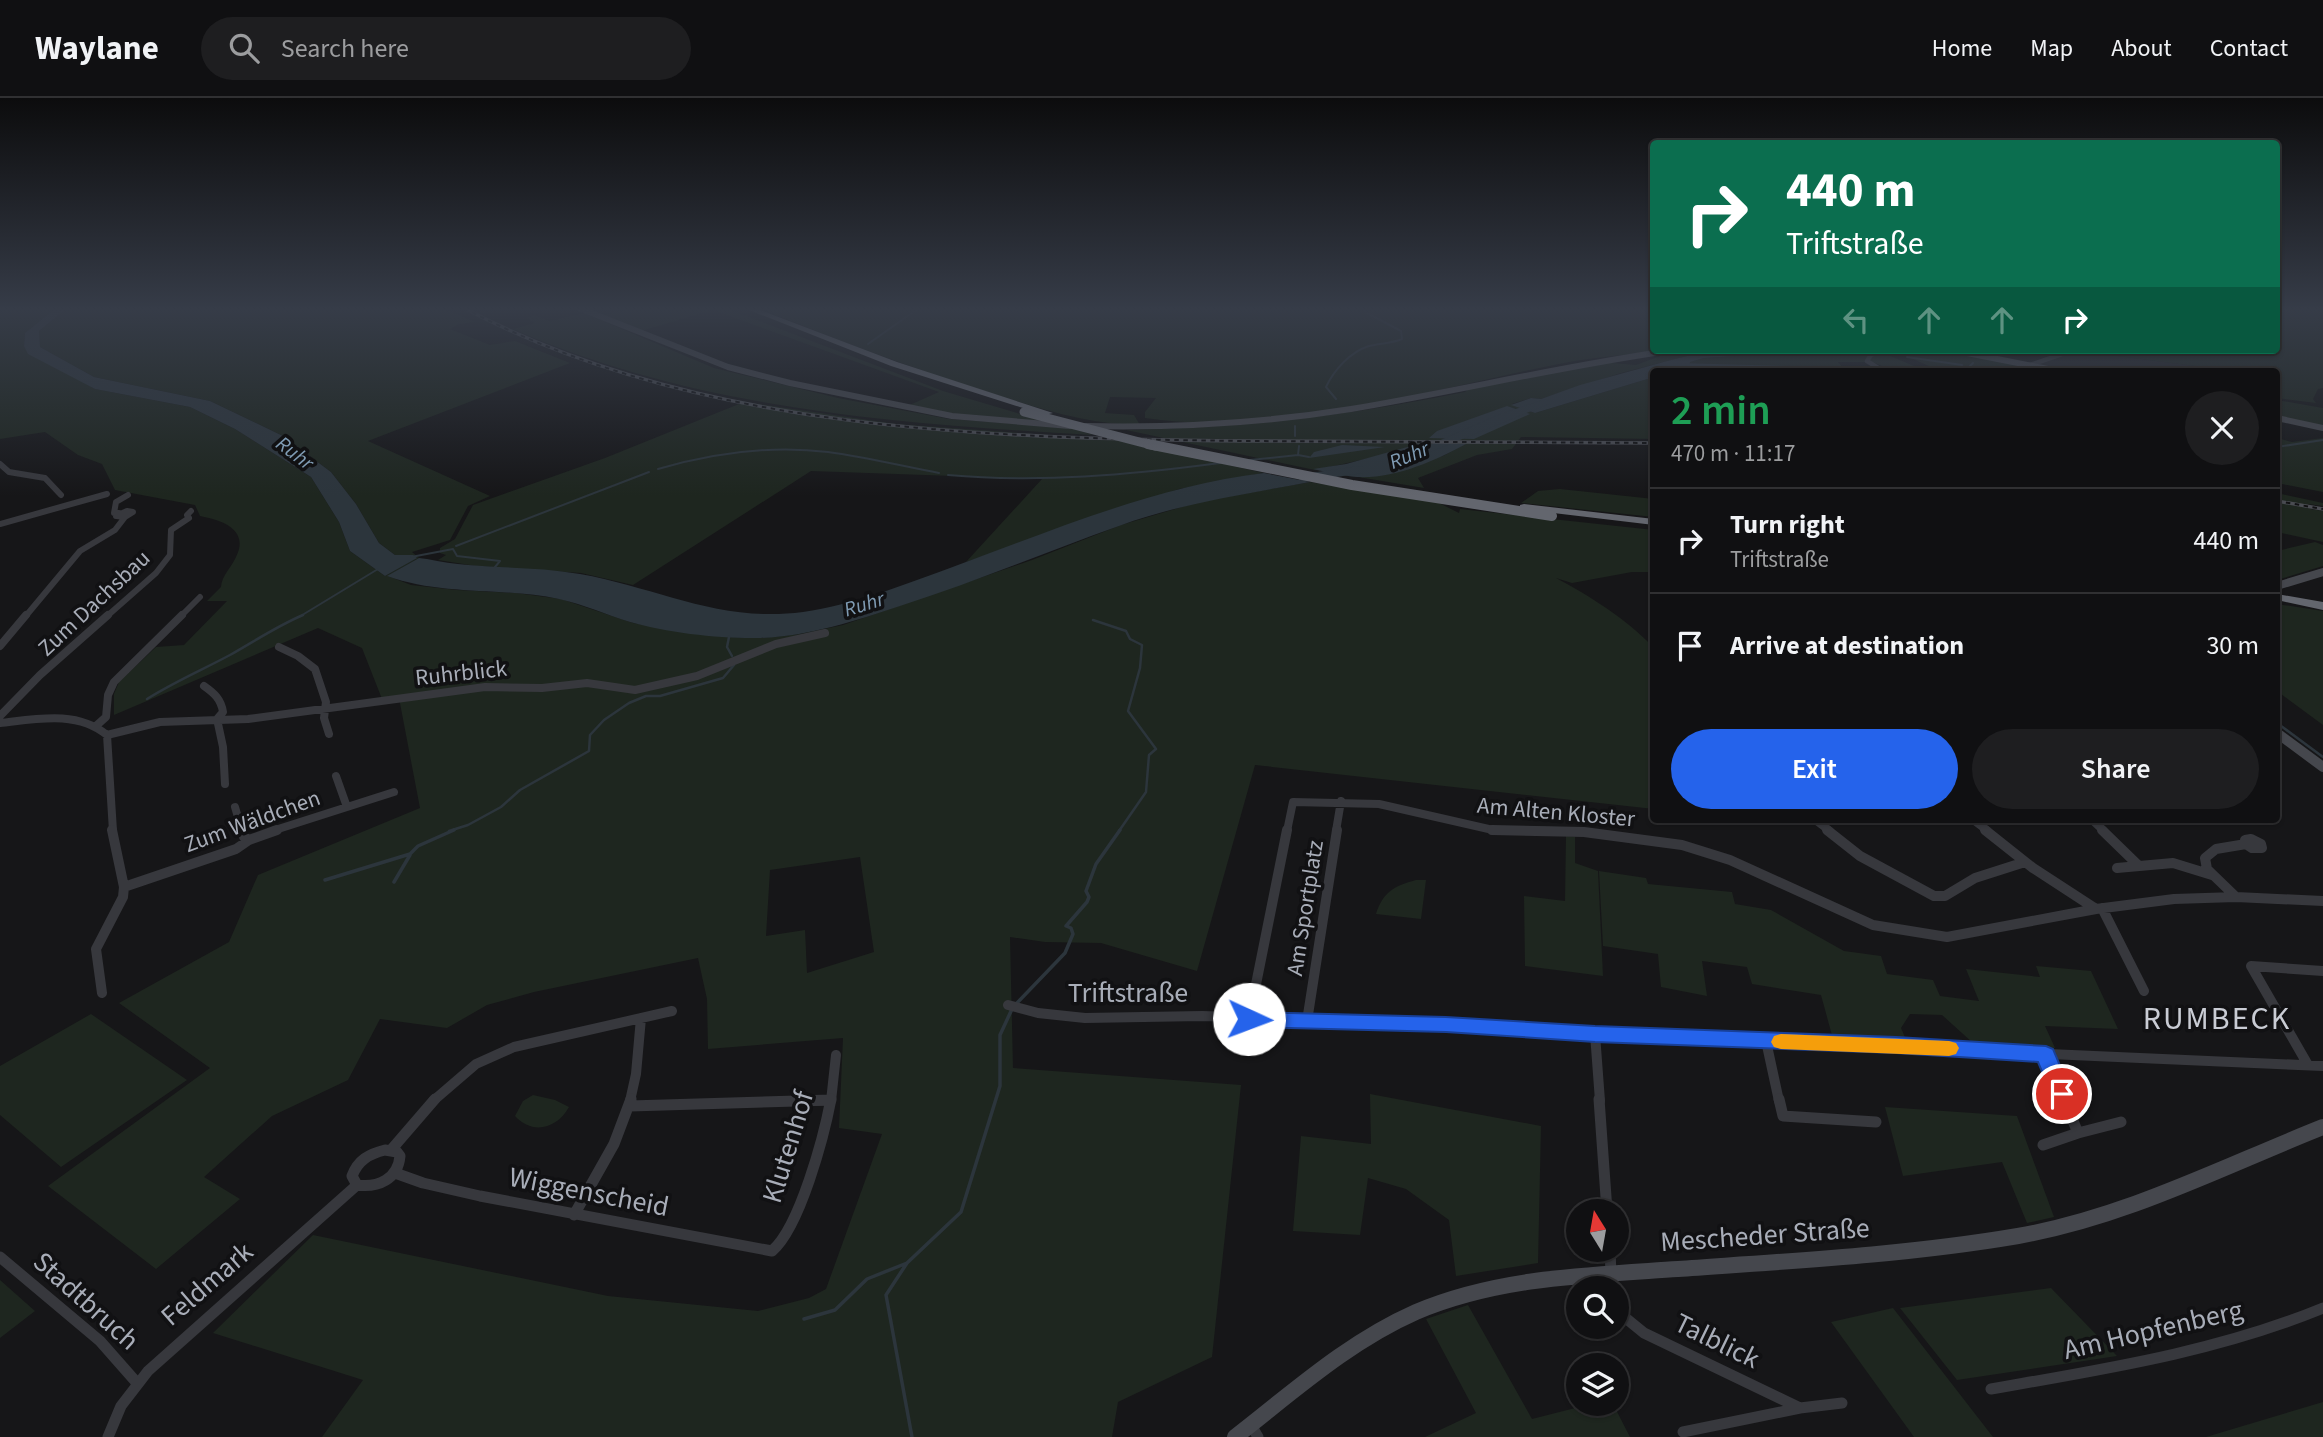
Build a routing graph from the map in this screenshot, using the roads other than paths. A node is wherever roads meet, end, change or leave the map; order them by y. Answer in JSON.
{"nodes":[{"id":1,"x":742,"y":370,"type":"edge"},
{"id":2,"x":899,"y":370,"type":"edge"},
{"id":3,"x":912,"y":370,"type":"edge"},
{"id":4,"x":1546,"y":370,"type":"edge"},
{"id":5,"x":2280,"y":419,"type":"edge"},
{"id":6,"x":2323,"y":428,"type":"edge"},
{"id":7,"x":0,"y":464,"type":"edge"},
{"id":8,"x":107,"y":494,"type":"dead end"},
{"id":9,"x":61,"y":495,"type":"dead end"},
{"id":10,"x":128,"y":495,"type":"dead end"},
{"id":11,"x":191,"y":511,"type":"dead end"},
{"id":12,"x":1553,"y":513,"type":"junction"},
{"id":13,"x":1650,"y":525,"type":"edge"},
{"id":14,"x":0,"y":527,"type":"edge"},
{"id":15,"x":2323,"y":572,"type":"edge"},
{"id":16,"x":2280,"y":588,"type":"edge"},
{"id":17,"x":2280,"y":590,"type":"edge"},
{"id":18,"x":200,"y":597,"type":"dead end"},
{"id":19,"x":2280,"y":598,"type":"edge"},
{"id":20,"x":2323,"y":599,"type":"edge"},
{"id":21,"x":2323,"y":606,"type":"edge"},
{"id":22,"x":825,"y":633,"type":"dead end"},
{"id":23,"x":0,"y":646,"type":"edge"},
{"id":24,"x":279,"y":647,"type":"dead end"},
{"id":25,"x":204,"y":686,"type":"dead end"},
{"id":26,"x":325,"y":710,"type":"junction"},
{"id":27,"x":0,"y":716,"type":"edge"},
{"id":28,"x":217,"y":719,"type":"junction"},
{"id":29,"x":0,"y":723,"type":"edge"},
{"id":30,"x":97,"y":725,"type":"junction"},
{"id":31,"x":328,"y":734,"type":"dead end"},
{"id":32,"x":107,"y":735,"type":"junction"},
{"id":33,"x":2280,"y":735,"type":"edge"},
{"id":34,"x":2323,"y":767,"type":"edge"},
{"id":35,"x":336,"y":776,"type":"dead end"},
{"id":36,"x":225,"y":784,"type":"dead end"},
{"id":37,"x":394,"y":792,"type":"dead end"},
{"id":38,"x":1341,"y":801,"type":"junction"},
{"id":39,"x":235,"y":807,"type":"dead end"},
{"id":40,"x":347,"y":807,"type":"junction"},
{"id":41,"x":1819,"y":823,"type":"edge"},
{"id":42,"x":1977,"y":823,"type":"edge"},
{"id":43,"x":2095,"y":823,"type":"edge"},
{"id":44,"x":248,"y":840,"type":"junction"},
{"id":45,"x":2246,"y":844,"type":"dead end"},
{"id":46,"x":2025,"y":862,"type":"junction"},
{"id":47,"x":2139,"y":866,"type":"junction"},
{"id":48,"x":2116,"y":868,"type":"dead end"},
{"id":49,"x":2212,"y":875,"type":"junction"},
{"id":50,"x":124,"y":887,"type":"junction"},
{"id":51,"x":2236,"y":897,"type":"junction"},
{"id":52,"x":2323,"y":901,"type":"edge"},
{"id":53,"x":2099,"y":909,"type":"junction"},
{"id":54,"x":2323,"y":971,"type":"edge"},
{"id":55,"x":2144,"y":991,"type":"dead end"},
{"id":56,"x":102,"y":993,"type":"dead end"},
{"id":57,"x":1008,"y":1005,"type":"dead end"},
{"id":58,"x":672,"y":1011,"type":"dead end"},
{"id":59,"x":641,"y":1018,"type":"junction"},
{"id":60,"x":1249,"y":1019,"type":"junction"},
{"id":61,"x":1307,"y":1021,"type":"junction"},
{"id":62,"x":1595,"y":1034,"type":"junction"},
{"id":63,"x":1766,"y":1041,"type":"junction"},
{"id":64,"x":2046,"y":1054,"type":"junction"},
{"id":65,"x":836,"y":1055,"type":"dead end"},
{"id":66,"x":2308,"y":1065,"type":"junction"},
{"id":67,"x":2323,"y":1066,"type":"edge"},
{"id":68,"x":831,"y":1100,"type":"junction"},
{"id":69,"x":630,"y":1107,"type":"junction"},
{"id":70,"x":1876,"y":1122,"type":"dead end"},
{"id":71,"x":2120,"y":1122,"type":"dead end"},
{"id":72,"x":2323,"y":1127,"type":"edge"},
{"id":73,"x":2078,"y":1133,"type":"junction"},
{"id":74,"x":2043,"y":1145,"type":"dead end"},
{"id":75,"x":391,"y":1150,"type":"junction"},
{"id":76,"x":395,"y":1173,"type":"junction"},
{"id":77,"x":357,"y":1185,"type":"junction"},
{"id":78,"x":1606,"y":1199,"type":"edge"},
{"id":79,"x":574,"y":1215,"type":"junction"},
{"id":80,"x":776,"y":1250,"type":"joint"},
{"id":81,"x":0,"y":1258,"type":"edge"},
{"id":82,"x":1629,"y":1277,"type":"edge"},
{"id":83,"x":1566,"y":1282,"type":"edge"},
{"id":84,"x":2323,"y":1308,"type":"edge"},
{"id":85,"x":1629,"y":1321,"type":"edge"},
{"id":86,"x":137,"y":1383,"type":"junction"},
{"id":87,"x":1991,"y":1389,"type":"dead end"},
{"id":88,"x":1843,"y":1403,"type":"dead end"},
{"id":89,"x":1800,"y":1408,"type":"junction"},
{"id":90,"x":1255,"y":1431,"type":"edge"},
{"id":91,"x":1683,"y":1432,"type":"dead end"},
{"id":92,"x":108,"y":1437,"type":"edge"},
{"id":93,"x":1235,"y":1437,"type":"edge"}],
"edges":[{"from":1,"to":4,"type":"main road"},
{"from":2,"to":12,"type":"highway","bridge":true},
{"from":3,"to":12,"type":"highway","bridge":true},
{"from":5,"to":6,"type":"main road"},
{"from":7,"to":9,"type":"street"},
{"from":8,"to":14,"type":"street"},
{"from":10,"to":23,"type":"street"},
{"from":11,"to":27,"type":"street","name":"Zum Dachsbau"},
{"from":12,"to":13,"type":"highway"},
{"from":15,"to":16,"type":"main road"},
{"from":17,"to":20,"type":"highway"},
{"from":18,"to":30,"type":"street"},
{"from":19,"to":21,"type":"highway"},
{"from":22,"to":26,"type":"street","name":"Ruhrblick"},
{"from":24,"to":26,"type":"street"},
{"from":25,"to":28,"type":"street"},
{"from":26,"to":28,"type":"street","name":"Ruhrblick"},
{"from":26,"to":31,"type":"street"},
{"from":28,"to":32,"type":"street","name":"Ruhrblick"},
{"from":28,"to":36,"type":"street"},
{"from":29,"to":30,"type":"street"},
{"from":30,"to":32,"type":"street"},
{"from":32,"to":50,"type":"street"},
{"from":33,"to":34,"type":"main road"},
{"from":35,"to":40,"type":"street"},
{"from":37,"to":40,"type":"street","name":"Zum Wäldchen"},
{"from":38,"to":53,"type":"street","name":"Am Alten Kloster"},
{"from":38,"to":60,"type":"street","name":"Am Alten Kloster"},
{"from":38,"to":61,"type":"street","name":"Am Sportplatz"},
{"from":39,"to":44,"type":"street"},
{"from":40,"to":44,"type":"street","name":"Zum Wäldchen"},
{"from":41,"to":46,"type":"street"},
{"from":42,"to":46,"type":"street"},
{"from":43,"to":47,"type":"street"},
{"from":44,"to":50,"type":"street","name":"Zum Wäldchen"},
{"from":45,"to":49,"type":"street"},
{"from":46,"to":53,"type":"street"},
{"from":47,"to":48,"type":"street"},
{"from":47,"to":49,"type":"street"},
{"from":49,"to":51,"type":"street"},
{"from":50,"to":56,"type":"street"},
{"from":51,"to":52,"type":"street","name":"Am Alten Kloster"},
{"from":51,"to":53,"type":"street","name":"Am Alten Kloster"},
{"from":53,"to":55,"type":"street"},
{"from":54,"to":66,"type":"street"},
{"from":57,"to":60,"type":"street","name":"Triftstraße"},
{"from":58,"to":59,"type":"street","name":"Feldmark"},
{"from":59,"to":69,"type":"street"},
{"from":59,"to":75,"type":"street","name":"Feldmark"},
{"from":60,"to":61,"type":"street","name":"Triftstraße"},
{"from":61,"to":62,"type":"street","name":"Triftstraße"},
{"from":62,"to":63,"type":"street","name":"Triftstraße"},
{"from":62,"to":78,"type":"street"},
{"from":63,"to":64,"type":"street","name":"Triftstraße"},
{"from":63,"to":70,"type":"street"},
{"from":64,"to":66,"type":"street","name":"Triftstraße"},
{"from":64,"to":73,"type":"street"},
{"from":65,"to":68,"type":"street","name":"Klutenhof"},
{"from":66,"to":67,"type":"street","name":"Triftstraße"},
{"from":68,"to":69,"type":"street"},
{"from":68,"to":80,"type":"street","name":"Klutenhof"},
{"from":69,"to":79,"type":"street"},
{"from":71,"to":73,"type":"street"},
{"from":72,"to":82,"type":"main road","name":"Mescheder Straße"},
{"from":73,"to":74,"type":"street"},
{"from":75,"to":76,"type":"street"},
{"from":75,"to":77,"type":"street","name":"Feldmark"},
{"from":76,"to":77,"type":"street","name":"Feldmark"},
{"from":76,"to":79,"type":"street","name":"Wiggenscheid"},
{"from":77,"to":86,"type":"street","name":"Feldmark"},
{"from":79,"to":80,"type":"street","name":"Wiggenscheid"},
{"from":81,"to":86,"type":"street","name":"Stadtbruch"},
{"from":83,"to":90,"type":"main road","name":"Mescheder Straße"},
{"from":84,"to":87,"type":"street","name":"Am Hopfenberg"},
{"from":85,"to":89,"type":"street","name":"Talblick"},
{"from":86,"to":92,"type":"street","name":"Feldmark"},
{"from":88,"to":89,"type":"street"},
{"from":89,"to":91,"type":"street"},
{"from":90,"to":93,"type":"main road","name":"Mescheder Straße"}]}
